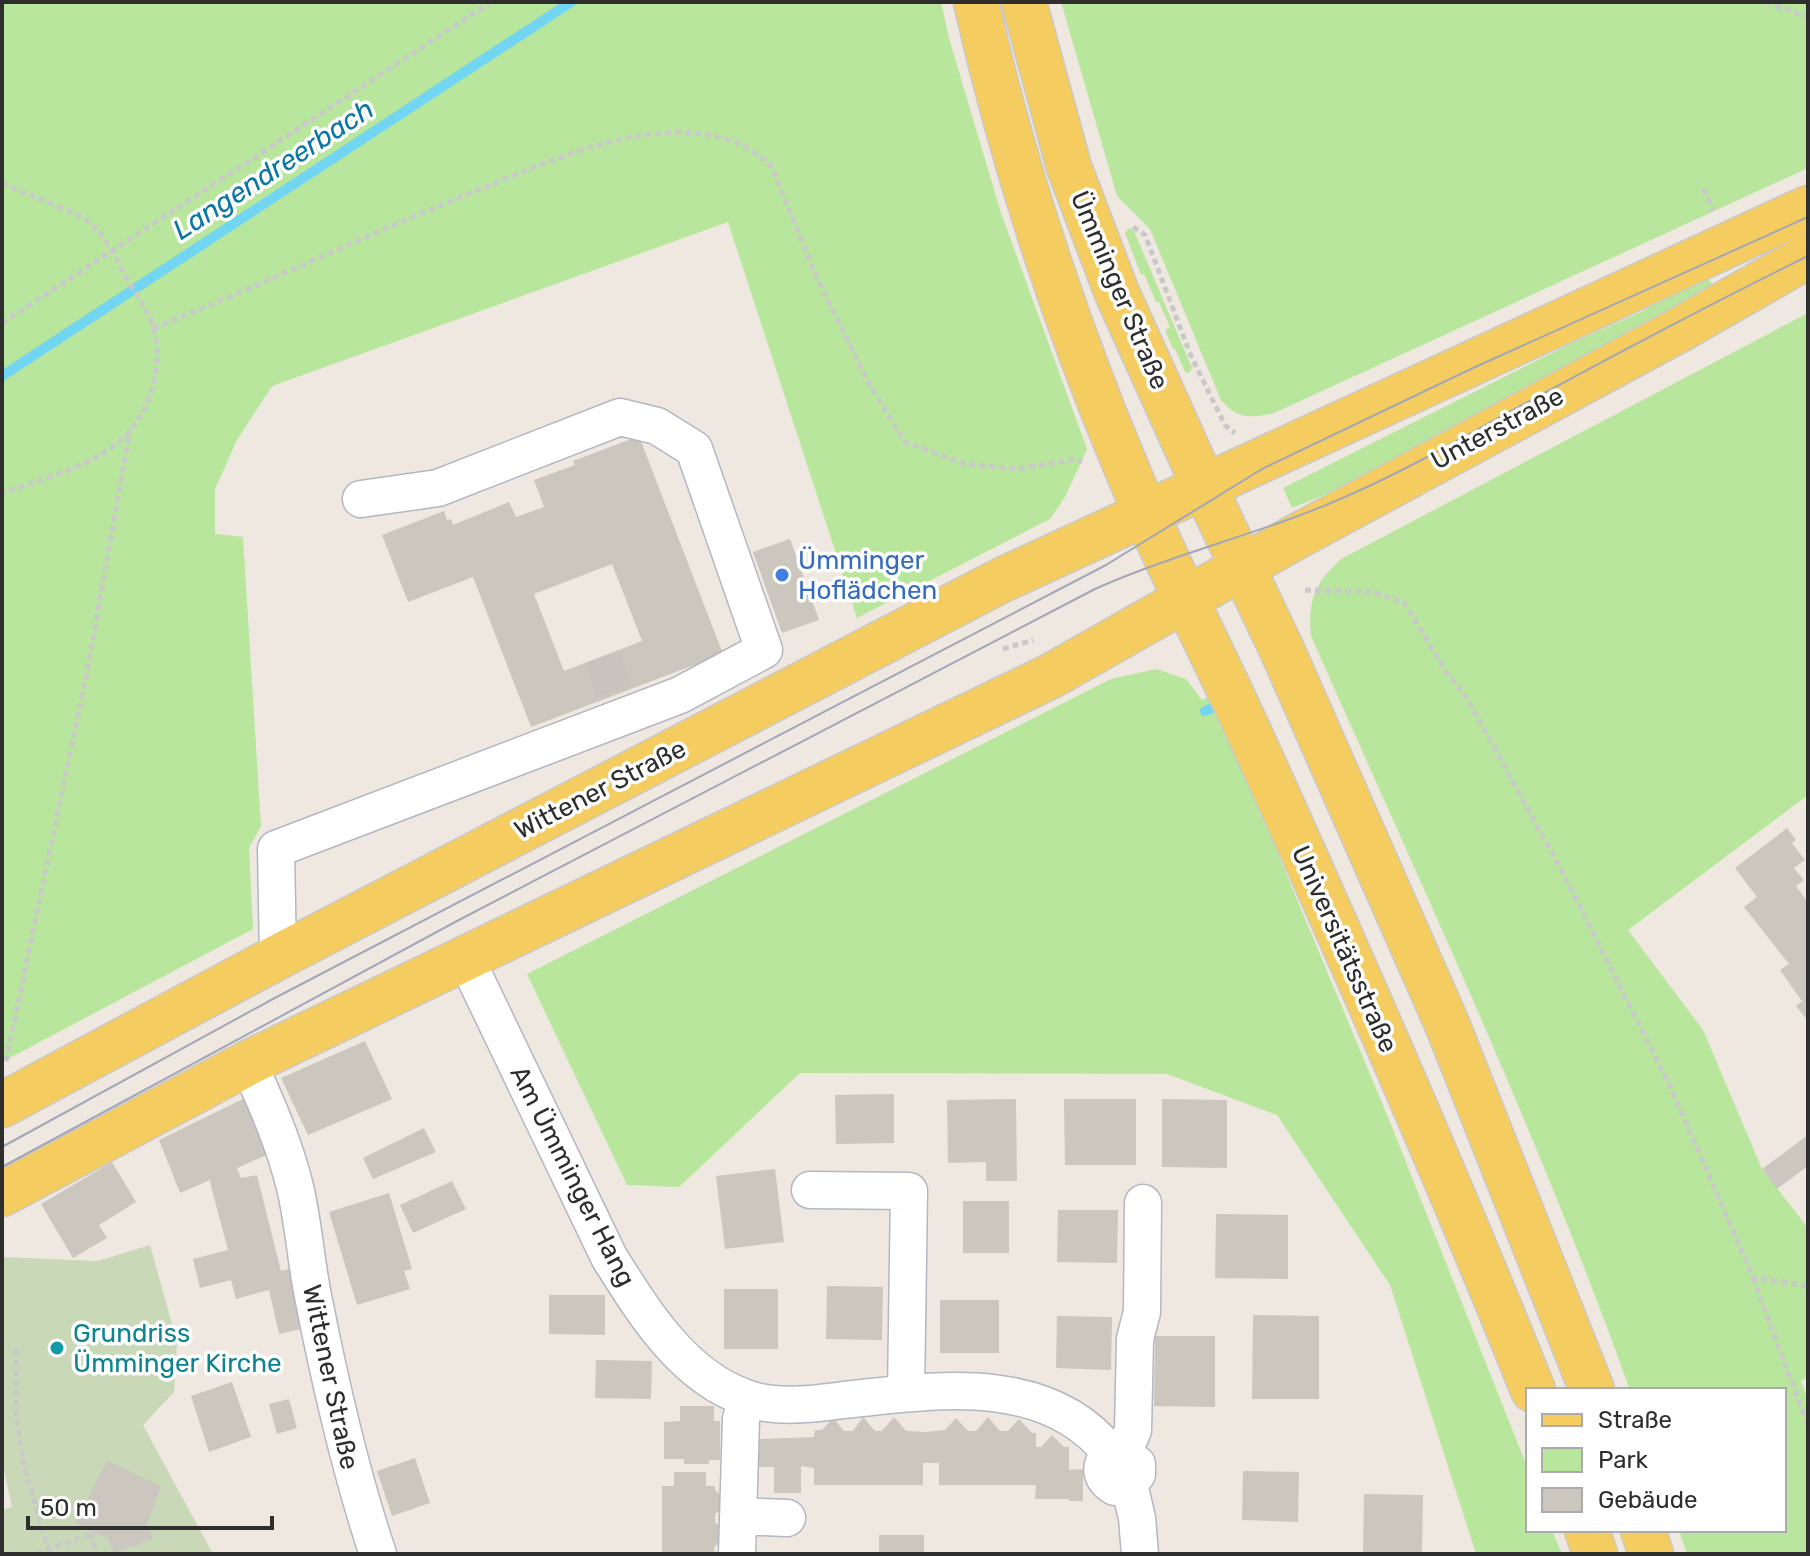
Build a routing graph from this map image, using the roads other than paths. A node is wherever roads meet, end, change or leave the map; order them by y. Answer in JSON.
{"nodes":[{"id":1,"x":976,"y":2,"type":"edge"},
{"id":2,"x":1024,"y":2,"type":"edge"},
{"id":3,"x":1808,"y":208,"type":"edge"},
{"id":4,"x":1808,"y":256,"type":"edge"},
{"id":5,"x":1204,"y":486,"type":"junction"},
{"id":6,"x":361,"y":499,"type":"dead end"},
{"id":7,"x":1145,"y":513,"type":"junction"},
{"id":8,"x":1243,"y":568,"type":"junction"},
{"id":9,"x":1187,"y":601,"type":"junction"},
{"id":10,"x":278,"y":957,"type":"junction"},
{"id":11,"x":466,"y":959,"type":"junction"},
{"id":12,"x":248,"y":1063,"type":"junction"},
{"id":13,"x":3,"y":1087,"type":"edge"},
{"id":14,"x":810,"y":1190,"type":"dead end"},
{"id":15,"x":2,"y":1194,"type":"edge"},
{"id":16,"x":1143,"y":1203,"type":"dead end"},
{"id":17,"x":1532,"y":1388,"type":"edge"},
{"id":18,"x":1591,"y":1388,"type":"edge"},
{"id":19,"x":906,"y":1393,"type":"junction"},
{"id":20,"x":747,"y":1399,"type":"junction"},
{"id":21,"x":1121,"y":1463,"type":"junction"},
{"id":22,"x":738,"y":1516,"type":"junction"},
{"id":23,"x":787,"y":1518,"type":"dead end"},
{"id":24,"x":1588,"y":1532,"type":"edge"},
{"id":25,"x":1644,"y":1532,"type":"edge"},
{"id":26,"x":378,"y":1554,"type":"edge"},
{"id":27,"x":737,"y":1554,"type":"edge"},
{"id":28,"x":1140,"y":1554,"type":"edge"},
{"id":29,"x":1595,"y":1554,"type":"edge"},
{"id":30,"x":1651,"y":1554,"type":"edge"}],
"edges":[{"from":1,"to":7,"type":"main road","name":"Ümminger Straße"},
{"from":2,"to":5,"type":"main road","name":"Ümminger Straße"},
{"from":3,"to":5,"type":"main road"},
{"from":4,"to":8,"type":"main road","name":"Unterstraße"},
{"from":5,"to":7,"type":"main road","name":"Wittener Straße"},
{"from":5,"to":8,"type":"main road","name":"Ümminger Straße"},
{"from":6,"to":10,"type":"street"},
{"from":7,"to":9,"type":"main road","name":"Universitätsstraße"},
{"from":7,"to":10,"type":"main road","name":"Wittener Straße"},
{"from":8,"to":9,"type":"main road","name":"Unterstraße"},
{"from":8,"to":18,"type":"main road"},
{"from":9,"to":11,"type":"main road"},
{"from":9,"to":17,"type":"main road","name":"Universitätsstraße"},
{"from":10,"to":13,"type":"main road","name":"Wittener Straße"},
{"from":11,"to":12,"type":"main road"},
{"from":11,"to":20,"type":"street","name":"Am Ümminger Hang"},
{"from":12,"to":15,"type":"main road"},
{"from":12,"to":26,"type":"street","name":"Wittener Straße"},
{"from":14,"to":19,"type":"street"},
{"from":16,"to":21,"type":"street"},
{"from":19,"to":20,"type":"street","name":"Am Ümminger Hang"},
{"from":19,"to":21,"type":"street","name":"Am Ümminger Hang"},
{"from":20,"to":22,"type":"street"},
{"from":21,"to":28,"type":"street"},
{"from":22,"to":23,"type":"street"},
{"from":22,"to":27,"type":"street"},
{"from":24,"to":29,"type":"main road"},
{"from":25,"to":30,"type":"main road"}]}
